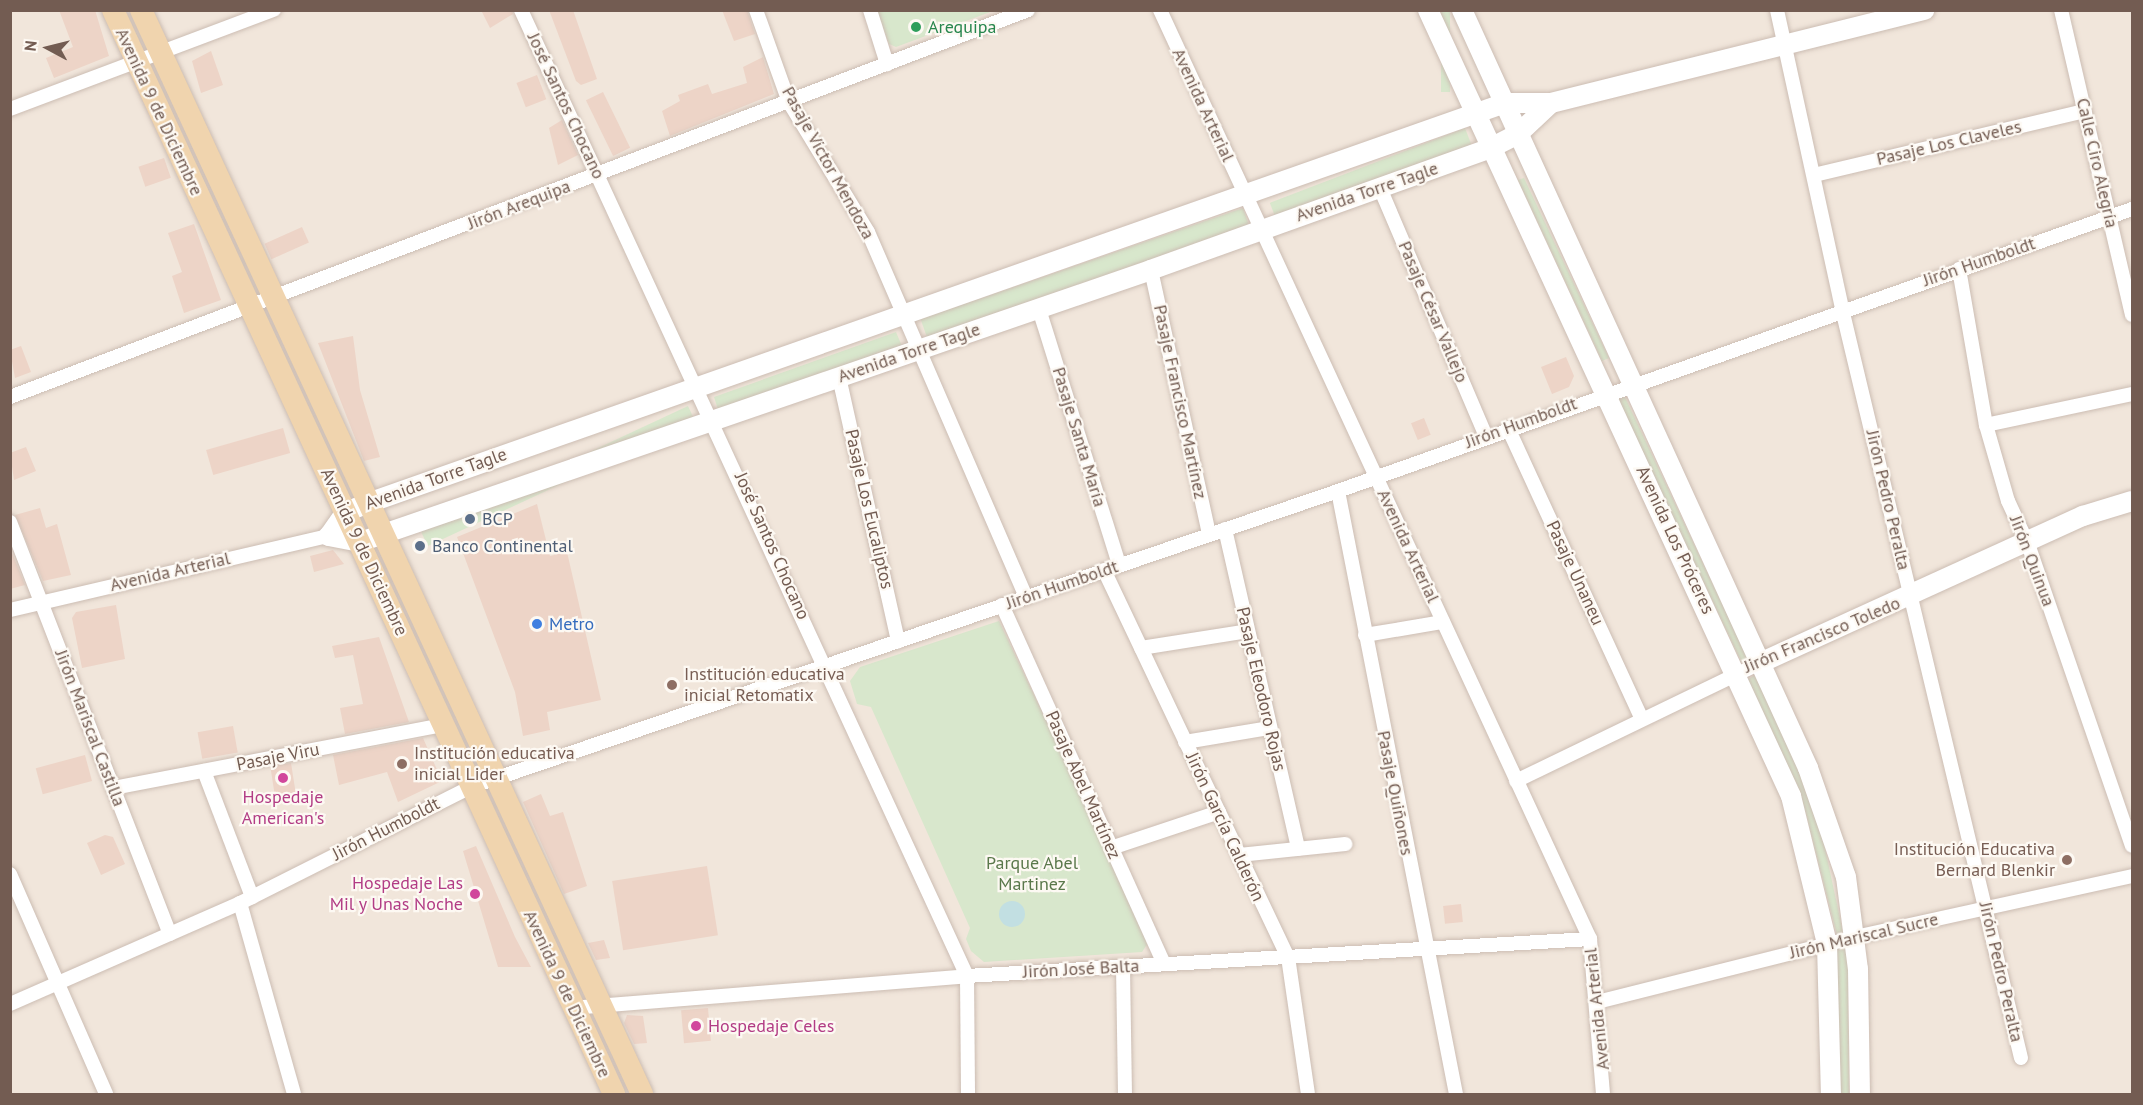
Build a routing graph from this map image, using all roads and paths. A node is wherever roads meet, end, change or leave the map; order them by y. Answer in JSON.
{"nodes":[{"id":1,"x":113,"y":10,"type":"edge"},
{"id":2,"x":141,"y":10,"type":"edge"},
{"id":3,"x":274,"y":10,"type":"edge"},
{"id":4,"x":521,"y":10,"type":"edge"},
{"id":5,"x":756,"y":10,"type":"edge"},
{"id":6,"x":870,"y":10,"type":"edge"},
{"id":7,"x":1160,"y":10,"type":"edge"},
{"id":8,"x":1428,"y":10,"type":"edge"},
{"id":9,"x":1462,"y":10,"type":"edge"},
{"id":10,"x":1778,"y":10,"type":"edge"},
{"id":11,"x":1925,"y":10,"type":"edge"},
{"id":12,"x":2061,"y":10,"type":"edge"},
{"id":13,"x":1026,"y":11,"type":"edge"},
{"id":14,"x":1889,"y":15,"type":"edge"},
{"id":15,"x":1785,"y":44,"type":"junction"},
{"id":16,"x":159,"y":49,"type":"junction"},
{"id":17,"x":136,"y":60,"type":"junction"},
{"id":18,"x":887,"y":64,"type":"junction"},
{"id":19,"x":789,"y":102,"type":"junction"},
{"id":20,"x":1505,"y":103,"type":"junction"},
{"id":21,"x":1551,"y":103,"type":"junction"},
{"id":22,"x":10,"y":108,"type":"edge"},
{"id":23,"x":2085,"y":111,"type":"junction"},
{"id":24,"x":1476,"y":112,"type":"junction"},
{"id":25,"x":1518,"y":134,"type":"junction"},
{"id":26,"x":1491,"y":148,"type":"junction"},
{"id":27,"x":598,"y":174,"type":"junction"},
{"id":28,"x":1814,"y":176,"type":"junction"},
{"id":29,"x":1380,"y":188,"type":"junction"},
{"id":30,"x":1246,"y":198,"type":"junction"},
{"id":31,"x":2133,"y":209,"type":"edge"},
{"id":32,"x":2110,"y":216,"type":"junction"},
{"id":33,"x":1260,"y":228,"type":"junction"},
{"id":34,"x":1959,"y":269,"type":"junction"},
{"id":35,"x":1151,"y":270,"type":"junction"},
{"id":36,"x":275,"y":298,"type":"junction"},
{"id":37,"x":249,"y":307,"type":"junction"},
{"id":38,"x":1039,"y":309,"type":"junction"},
{"id":39,"x":1842,"y":309,"type":"junction"},
{"id":40,"x":906,"y":313,"type":"junction"},
{"id":41,"x":2133,"y":315,"type":"edge"},
{"id":42,"x":922,"y":349,"type":"junction"},
{"id":43,"x":839,"y":377,"type":"junction"},
{"id":44,"x":1630,"y":383,"type":"junction"},
{"id":45,"x":699,"y":386,"type":"junction"},
{"id":46,"x":1605,"y":392,"type":"junction"},
{"id":47,"x":2133,"y":394,"type":"edge"},
{"id":48,"x":10,"y":397,"type":"edge"},
{"id":49,"x":714,"y":420,"type":"junction"},
{"id":50,"x":1986,"y":425,"type":"junction"},
{"id":51,"x":1508,"y":428,"type":"junction"},
{"id":52,"x":1486,"y":436,"type":"junction"},
{"id":53,"x":1375,"y":476,"type":"junction"},
{"id":54,"x":1338,"y":490,"type":"junction"},
{"id":55,"x":2133,"y":501,"type":"edge"},
{"id":56,"x":371,"y":502,"type":"junction"},
{"id":57,"x":346,"y":512,"type":"junction"},
{"id":58,"x":10,"y":522,"type":"edge"},
{"id":59,"x":1225,"y":529,"type":"junction"},
{"id":60,"x":386,"y":534,"type":"junction"},
{"id":61,"x":1209,"y":534,"type":"junction"},
{"id":62,"x":329,"y":536,"type":"junction"},
{"id":63,"x":360,"y":543,"type":"junction"},
{"id":64,"x":2028,"y":544,"type":"junction"},
{"id":65,"x":1119,"y":565,"type":"junction"},
{"id":66,"x":1104,"y":570,"type":"junction"},
{"id":67,"x":1026,"y":597,"type":"junction"},
{"id":68,"x":1912,"y":597,"type":"junction"},
{"id":69,"x":41,"y":602,"type":"junction"},
{"id":70,"x":1002,"y":605,"type":"junction"},
{"id":71,"x":10,"y":610,"type":"edge"},
{"id":72,"x":1443,"y":622,"type":"junction"},
{"id":73,"x":1248,"y":631,"type":"junction"},
{"id":74,"x":1365,"y":635,"type":"junction"},
{"id":75,"x":898,"y":640,"type":"junction"},
{"id":76,"x":1141,"y":648,"type":"junction"},
{"id":77,"x":1760,"y":663,"type":"junction"},
{"id":78,"x":826,"y":665,"type":"junction"},
{"id":79,"x":1735,"y":673,"type":"junction"},
{"id":80,"x":1642,"y":719,"type":"junction"},
{"id":81,"x":443,"y":725,"type":"junction"},
{"id":82,"x":1270,"y":728,"type":"junction"},
{"id":83,"x":1185,"y":742,"type":"junction"},
{"id":84,"x":204,"y":771,"type":"junction"},
{"id":85,"x":493,"y":779,"type":"junction"},
{"id":86,"x":1516,"y":781,"type":"junction"},
{"id":87,"x":471,"y":787,"type":"junction"},
{"id":88,"x":113,"y":788,"type":"junction"},
{"id":89,"x":1219,"y":812,"type":"junction"},
{"id":90,"x":1345,"y":844,"type":"dead end"},
{"id":91,"x":2133,"y":846,"type":"edge"},
{"id":92,"x":1111,"y":848,"type":"junction"},
{"id":93,"x":1298,"y":849,"type":"junction"},
{"id":94,"x":1239,"y":855,"type":"junction"},
{"id":95,"x":10,"y":874,"type":"edge"},
{"id":96,"x":2133,"y":876,"type":"edge"},
{"id":97,"x":246,"y":900,"type":"junction"},
{"id":98,"x":1986,"y":908,"type":"junction"},
{"id":99,"x":170,"y":934,"type":"junction"},
{"id":100,"x":1855,"y":937,"type":"junction"},
{"id":101,"x":1590,"y":939,"type":"junction"},
{"id":102,"x":1827,"y":944,"type":"junction"},
{"id":103,"x":1425,"y":949,"type":"junction"},
{"id":104,"x":1288,"y":957,"type":"junction"},
{"id":105,"x":1164,"y":964,"type":"junction"},
{"id":106,"x":1123,"y":967,"type":"junction"},
{"id":107,"x":967,"y":976,"type":"junction"},
{"id":108,"x":57,"y":983,"type":"junction"},
{"id":109,"x":1597,"y":1002,"type":"junction"},
{"id":110,"x":597,"y":1003,"type":"junction"},
{"id":111,"x":10,"y":1004,"type":"edge"},
{"id":112,"x":572,"y":1008,"type":"junction"},
{"id":113,"x":2021,"y":1058,"type":"dead end"},
{"id":114,"x":106,"y":1095,"type":"edge"},
{"id":115,"x":294,"y":1095,"type":"edge"},
{"id":116,"x":614,"y":1095,"type":"edge"},
{"id":117,"x":642,"y":1095,"type":"edge"},
{"id":118,"x":968,"y":1095,"type":"edge"},
{"id":119,"x":1125,"y":1095,"type":"edge"},
{"id":120,"x":1308,"y":1095,"type":"edge"},
{"id":121,"x":1456,"y":1095,"type":"edge"},
{"id":122,"x":1603,"y":1095,"type":"edge"},
{"id":123,"x":1831,"y":1095,"type":"edge"},
{"id":124,"x":1860,"y":1095,"type":"edge"}],
"edges":[{"from":1,"to":17,"type":"main road","name":"Avenida 9 de Diciembre"},
{"from":2,"to":16,"type":"main road","name":"Avenida 9 de Diciembre"},
{"from":3,"to":16,"type":"street"},
{"from":4,"to":27,"type":"street","name":"José Santos Chocano"},
{"from":5,"to":19,"type":"street","name":"Pasaje Víctor Mendoza"},
{"from":6,"to":18,"type":"street"},
{"from":7,"to":30,"type":"street","name":"Avenida Arterial"},
{"from":8,"to":24,"type":"street","name":"Avenida Los Próceres"},
{"from":9,"to":20,"type":"street","name":"Avenida Los Próceres"},
{"from":10,"to":15,"type":"street","name":"Jirón Pedro Peralta"},
{"from":11,"to":14,"type":"street","name":"Avenida Torre Tagle"},
{"from":12,"to":23,"type":"street","name":"Calle Ciro Alegría"},
{"from":13,"to":18,"type":"street","name":"Jirón Arequipa"},
{"from":14,"to":15,"type":"street","name":"Avenida Torre Tagle"},
{"from":15,"to":21,"type":"street","name":"Avenida Torre Tagle"},
{"from":15,"to":28,"type":"street","name":"Jirón Pedro Peralta"},
{"from":16,"to":17,"type":"street"},
{"from":16,"to":36,"type":"main road","name":"Avenida 9 de Diciembre"},
{"from":17,"to":22,"type":"street"},
{"from":17,"to":37,"type":"main road","name":"Avenida 9 de Diciembre"},
{"from":18,"to":19,"type":"street","name":"Jirón Arequipa"},
{"from":19,"to":27,"type":"street","name":"Jirón Arequipa"},
{"from":19,"to":40,"type":"street","name":"Pasaje Víctor Mendoza"},
{"from":20,"to":21,"type":"street","name":"Avenida Torre Tagle"},
{"from":20,"to":24,"type":"street","name":"Avenida Torre Tagle"},
{"from":20,"to":25,"type":"street","name":"Avenida Los Próceres"},
{"from":21,"to":25,"type":"street","name":"Avenida Torre Tagle"},
{"from":23,"to":28,"type":"street","name":"Pasaje Los Claveles"},
{"from":23,"to":32,"type":"street","name":"Calle Ciro Alegría"},
{"from":24,"to":26,"type":"street","name":"Avenida Los Próceres"},
{"from":24,"to":30,"type":"street","name":"Avenida Torre Tagle"},
{"from":25,"to":26,"type":"street","name":"Avenida Torre Tagle"},
{"from":25,"to":44,"type":"street","name":"Avenida Los Próceres"},
{"from":26,"to":29,"type":"street","name":"Avenida Torre Tagle"},
{"from":26,"to":46,"type":"street","name":"Avenida Los Próceres"},
{"from":27,"to":36,"type":"street","name":"Jirón Arequipa"},
{"from":27,"to":45,"type":"street","name":"José Santos Chocano"},
{"from":28,"to":39,"type":"street","name":"Jirón Pedro Peralta"},
{"from":29,"to":33,"type":"street","name":"Avenida Torre Tagle"},
{"from":29,"to":52,"type":"street","name":"Pasaje César Vallejo"},
{"from":30,"to":33,"type":"street","name":"Avenida Arterial"},
{"from":30,"to":40,"type":"street","name":"Avenida Torre Tagle"},
{"from":31,"to":32,"type":"street","name":"Jirón Humboldt"},
{"from":32,"to":34,"type":"street","name":"Jirón Humboldt"},
{"from":32,"to":41,"type":"street","name":"Calle Ciro Alegría"},
{"from":33,"to":35,"type":"street","name":"Avenida Torre Tagle"},
{"from":33,"to":53,"type":"street","name":"Avenida Arterial"},
{"from":34,"to":39,"type":"street","name":"Jirón Humboldt"},
{"from":34,"to":50,"type":"street","name":"Jirón Quinua"},
{"from":35,"to":38,"type":"street","name":"Avenida Torre Tagle"},
{"from":35,"to":61,"type":"street","name":"Pasaje Francisco Martínez"},
{"from":36,"to":37,"type":"street","name":"Jirón Arequipa"},
{"from":36,"to":56,"type":"main road","name":"Avenida 9 de Diciembre"},
{"from":37,"to":48,"type":"street","name":"Jirón Arequipa"},
{"from":37,"to":57,"type":"main road","name":"Avenida 9 de Diciembre"},
{"from":38,"to":42,"type":"street","name":"Avenida Torre Tagle"},
{"from":38,"to":65,"type":"street","name":"Pasaje Santa María"},
{"from":39,"to":44,"type":"street","name":"Jirón Humboldt"},
{"from":39,"to":68,"type":"street","name":"Jirón Pedro Peralta"},
{"from":40,"to":42,"type":"street"},
{"from":40,"to":45,"type":"street","name":"Avenida Torre Tagle"},
{"from":42,"to":43,"type":"street","name":"Avenida Torre Tagle"},
{"from":42,"to":67,"type":"street"},
{"from":43,"to":49,"type":"street","name":"Avenida Torre Tagle"},
{"from":43,"to":75,"type":"street","name":"Pasaje Los Eucaliptos"},
{"from":44,"to":46,"type":"street","name":"Jirón Humboldt"},
{"from":44,"to":77,"type":"street","name":"Avenida Los Próceres"},
{"from":45,"to":49,"type":"street","name":"José Santos Chocano"},
{"from":45,"to":56,"type":"street","name":"Avenida Torre Tagle"},
{"from":46,"to":51,"type":"street","name":"Jirón Humboldt"},
{"from":46,"to":79,"type":"street","name":"Avenida Los Próceres"},
{"from":47,"to":50,"type":"street"},
{"from":49,"to":60,"type":"street","name":"Avenida Torre Tagle"},
{"from":49,"to":78,"type":"street","name":"José Santos Chocano"},
{"from":50,"to":64,"type":"street","name":"Jirón Quinua"},
{"from":51,"to":52,"type":"street","name":"Jirón Humboldt"},
{"from":51,"to":80,"type":"street","name":"Pasaje Unaneu"},
{"from":52,"to":53,"type":"street","name":"Jirón Humboldt"},
{"from":53,"to":54,"type":"street","name":"Jirón Humboldt"},
{"from":53,"to":72,"type":"street","name":"Avenida Arterial"},
{"from":54,"to":59,"type":"street","name":"Jirón Humboldt"},
{"from":54,"to":74,"type":"street","name":"Pasaje Quiñones"},
{"from":55,"to":64,"type":"street","name":"Jirón Francisco Toledo"},
{"from":56,"to":57,"type":"street","name":"Avenida Torre Tagle"},
{"from":56,"to":60,"type":"main road","name":"Avenida 9 de Diciembre"},
{"from":57,"to":62,"type":"street","name":"Avenida Torre Tagle"},
{"from":57,"to":63,"type":"main road","name":"Avenida 9 de Diciembre"},
{"from":58,"to":69,"type":"street","name":"Jirón Mariscal Castilla"},
{"from":59,"to":61,"type":"street","name":"Jirón Humboldt"},
{"from":59,"to":73,"type":"street","name":"Pasaje Eleodoro Rojas"},
{"from":60,"to":63,"type":"street","name":"Avenida Torre Tagle"},
{"from":60,"to":85,"type":"main road","name":"Avenida 9 de Diciembre"},
{"from":61,"to":65,"type":"street","name":"Jirón Humboldt"},
{"from":62,"to":63,"type":"street"},
{"from":62,"to":69,"type":"street","name":"Avenida Arterial"},
{"from":63,"to":81,"type":"main road","name":"Avenida 9 de Diciembre"},
{"from":64,"to":68,"type":"street","name":"Jirón Francisco Toledo"},
{"from":64,"to":91,"type":"street","name":"Jirón Quinua"},
{"from":65,"to":66,"type":"street","name":"Jirón Humboldt"},
{"from":66,"to":67,"type":"street","name":"Jirón Humboldt"},
{"from":66,"to":76,"type":"street","name":"Jirón García Calderón"},
{"from":67,"to":70,"type":"street","name":"Jirón Humboldt"},
{"from":68,"to":77,"type":"street","name":"Jirón Francisco Toledo"},
{"from":68,"to":98,"type":"street","name":"Jirón Pedro Peralta"},
{"from":69,"to":71,"type":"street","name":"Avenida Arterial"},
{"from":69,"to":88,"type":"street","name":"Jirón Mariscal Castilla"},
{"from":70,"to":75,"type":"street","name":"Jirón Humboldt"},
{"from":70,"to":92,"type":"street","name":"Pasaje Abel Martínez"},
{"from":72,"to":74,"type":"street"},
{"from":72,"to":86,"type":"street","name":"Avenida Arterial"},
{"from":73,"to":76,"type":"street"},
{"from":73,"to":82,"type":"street","name":"Pasaje Eleodoro Rojas"},
{"from":74,"to":103,"type":"street","name":"Pasaje Quiñones"},
{"from":75,"to":78,"type":"street","name":"Jirón Humboldt"},
{"from":76,"to":83,"type":"street","name":"Jirón García Calderón"},
{"from":77,"to":79,"type":"street","name":"Jirón Francisco Toledo"},
{"from":77,"to":100,"type":"street","name":"Avenida Los Próceres"},
{"from":78,"to":85,"type":"street","name":"Jirón Humboldt"},
{"from":78,"to":107,"type":"street","name":"José Santos Chocano"},
{"from":79,"to":80,"type":"street","name":"Jirón Francisco Toledo"},
{"from":79,"to":102,"type":"street","name":"Avenida Los Próceres"},
{"from":80,"to":86,"type":"street","name":"Jirón Francisco Toledo"},
{"from":81,"to":84,"type":"street","name":"Pasaje Viru"},
{"from":81,"to":87,"type":"main road","name":"Avenida 9 de Diciembre"},
{"from":82,"to":83,"type":"street"},
{"from":82,"to":93,"type":"street","name":"Pasaje Eleodoro Rojas"},
{"from":83,"to":89,"type":"street","name":"Jirón García Calderón"},
{"from":84,"to":88,"type":"street","name":"Pasaje Viru"},
{"from":84,"to":97,"type":"street"},
{"from":85,"to":87,"type":"street","name":"Jirón Humboldt"},
{"from":85,"to":110,"type":"main road","name":"Avenida 9 de Diciembre"},
{"from":86,"to":101,"type":"street","name":"Avenida Arterial"},
{"from":87,"to":97,"type":"street","name":"Jirón Humboldt"},
{"from":87,"to":112,"type":"main road","name":"Avenida 9 de Diciembre"},
{"from":88,"to":99,"type":"street","name":"Jirón Mariscal Castilla"},
{"from":89,"to":92,"type":"street"},
{"from":89,"to":94,"type":"street","name":"Jirón García Calderón"},
{"from":90,"to":93,"type":"street"},
{"from":92,"to":105,"type":"street","name":"Pasaje Abel Martínez"},
{"from":93,"to":94,"type":"street"},
{"from":94,"to":104,"type":"street","name":"Jirón García Calderón"},
{"from":95,"to":108,"type":"street"},
{"from":96,"to":98,"type":"street","name":"Jirón Mariscal Sucre"},
{"from":97,"to":99,"type":"street","name":"Jirón Humboldt"},
{"from":97,"to":115,"type":"street"},
{"from":98,"to":100,"type":"street","name":"Jirón Mariscal Sucre"},
{"from":98,"to":113,"type":"street","name":"Jirón Pedro Peralta"},
{"from":99,"to":108,"type":"street","name":"Jirón Humboldt"},
{"from":100,"to":102,"type":"street","name":"Jirón Mariscal Sucre"},
{"from":100,"to":124,"type":"street","name":"Avenida Los Próceres"},
{"from":101,"to":103,"type":"street","name":"Jirón José Balta"},
{"from":101,"to":109,"type":"street","name":"Avenida Arterial"},
{"from":102,"to":109,"type":"street","name":"Jirón Mariscal Sucre"},
{"from":102,"to":123,"type":"street","name":"Avenida Los Próceres"},
{"from":103,"to":104,"type":"street","name":"Jirón José Balta"},
{"from":103,"to":121,"type":"street","name":"Pasaje Quiñones"},
{"from":104,"to":105,"type":"street","name":"Jirón José Balta"},
{"from":104,"to":120,"type":"street","name":"Jirón García Calderón"},
{"from":105,"to":106,"type":"street","name":"Jirón José Balta"},
{"from":106,"to":107,"type":"street","name":"Jirón José Balta"},
{"from":106,"to":119,"type":"street"},
{"from":107,"to":110,"type":"street","name":"Jirón José Balta"},
{"from":107,"to":118,"type":"street","name":"José Santos Chocano"},
{"from":108,"to":111,"type":"street","name":"Jirón Humboldt"},
{"from":108,"to":114,"type":"street"},
{"from":109,"to":122,"type":"street","name":"Avenida Arterial"},
{"from":110,"to":112,"type":"street","name":"Jirón José Balta"},
{"from":110,"to":117,"type":"main road","name":"Avenida 9 de Diciembre"},
{"from":112,"to":116,"type":"main road","name":"Avenida 9 de Diciembre"}]}
